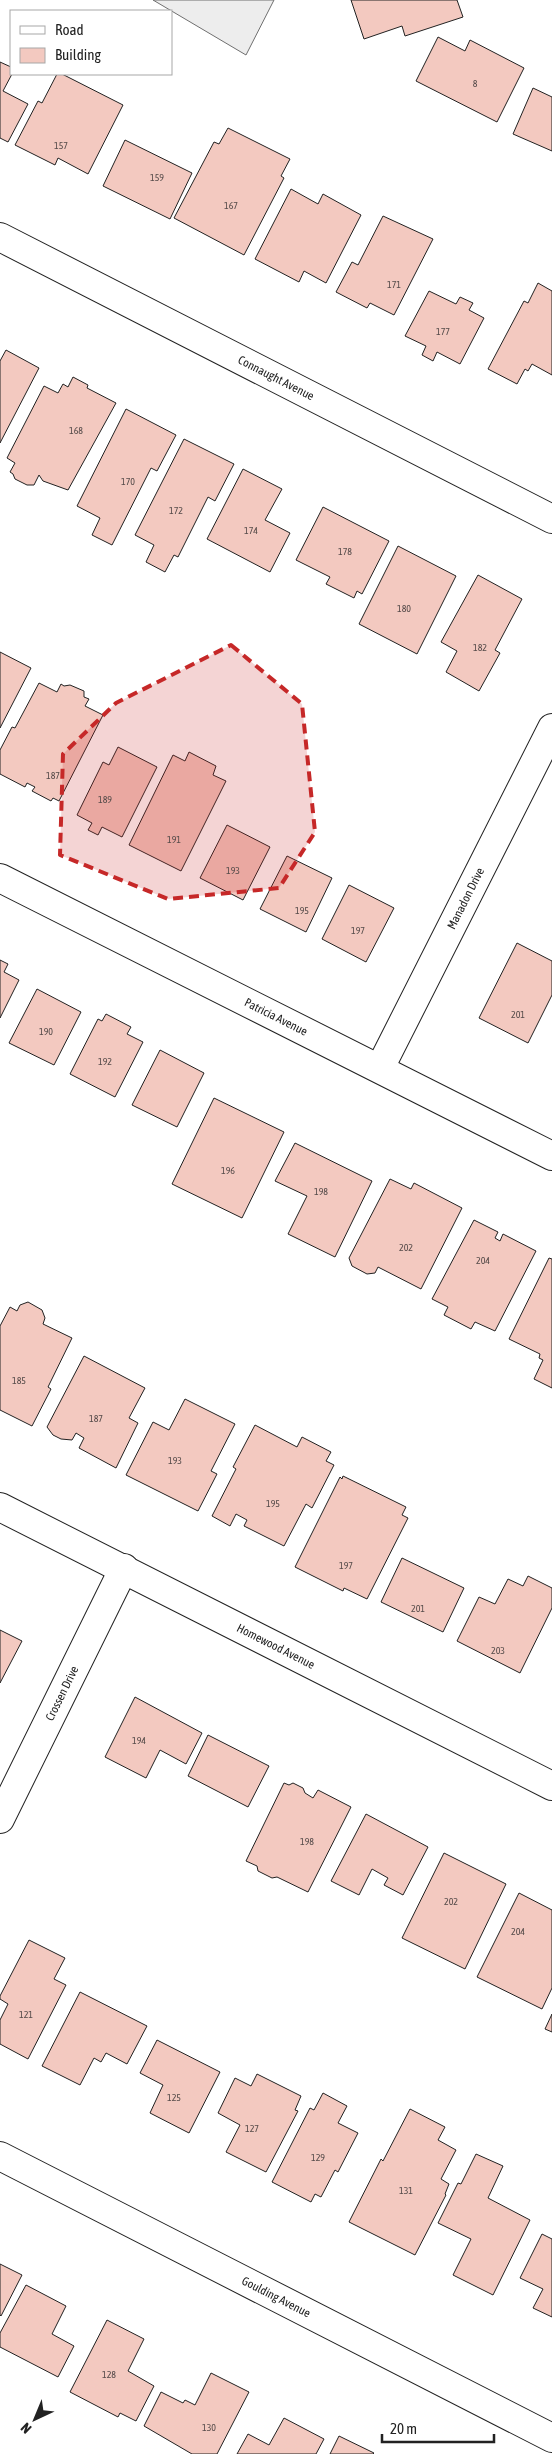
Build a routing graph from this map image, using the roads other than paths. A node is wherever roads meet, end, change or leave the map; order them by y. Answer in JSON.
{"nodes":[{"id":1,"x":0,"y":237,"type":"edge"},
{"id":2,"x":552,"y":519,"type":"edge"},
{"id":3,"x":552,"y":728,"type":"edge"},
{"id":4,"x":0,"y":878,"type":"edge"},
{"id":5,"x":380,"y":1068,"type":"junction"},
{"id":6,"x":552,"y":1156,"type":"edge"},
{"id":7,"x":0,"y":1506,"type":"edge"},
{"id":8,"x":124,"y":1568,"type":"junction"},
{"id":9,"x":552,"y":1786,"type":"edge"},
{"id":10,"x":0,"y":1819,"type":"edge"},
{"id":11,"x":0,"y":2156,"type":"edge"},
{"id":12,"x":552,"y":2438,"type":"edge"}],
"edges":[{"from":1,"to":2,"type":"street","name":"Connaught Avenue"},
{"from":3,"to":5,"type":"street","name":"Manadon Drive"},
{"from":4,"to":5,"type":"street","name":"Patricia Avenue"},
{"from":5,"to":6,"type":"street","name":"Patricia Avenue"},
{"from":7,"to":8,"type":"street","name":"Homewood Avenue"},
{"from":8,"to":9,"type":"street","name":"Homewood Avenue"},
{"from":8,"to":10,"type":"street","name":"Crossen Drive"},
{"from":11,"to":12,"type":"street","name":"Goulding Avenue"}]}
